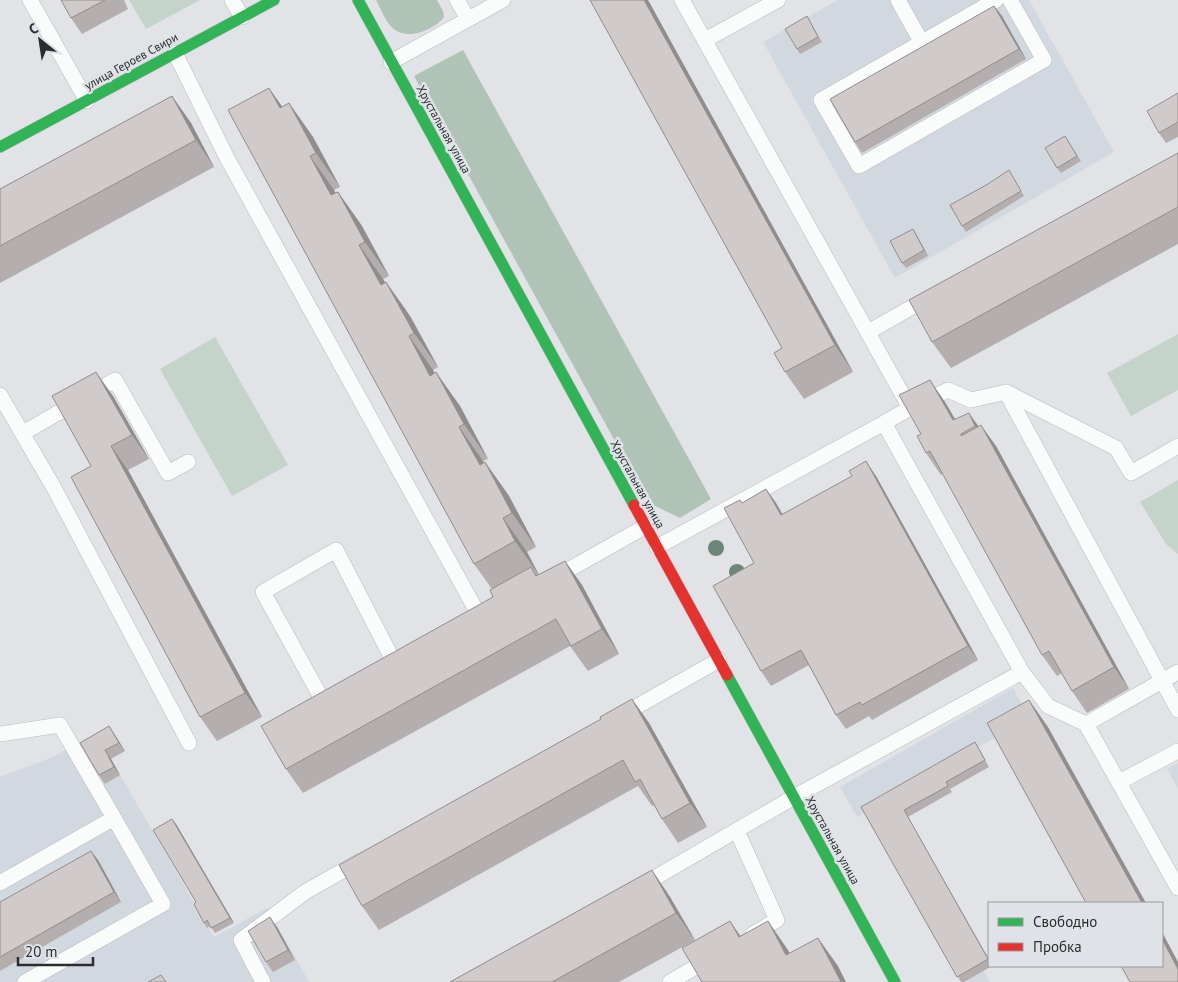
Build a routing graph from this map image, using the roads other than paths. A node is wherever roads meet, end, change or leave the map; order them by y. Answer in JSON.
{"nodes":[{"id":1,"x":30,"y":0,"type":"edge"},
{"id":2,"x":232,"y":0,"type":"edge"},
{"id":3,"x":274,"y":0,"type":"edge"},
{"id":4,"x":358,"y":0,"type":"edge"},
{"id":5,"x":457,"y":0,"type":"edge"},
{"id":6,"x":503,"y":0,"type":"edge"},
{"id":7,"x":682,"y":0,"type":"edge"},
{"id":8,"x":778,"y":0,"type":"edge"},
{"id":9,"x":898,"y":0,"type":"edge"},
{"id":10,"x":996,"y":0,"type":"edge"},
{"id":11,"x":1010,"y":0,"type":"edge"},
{"id":12,"x":242,"y":17,"type":"junction"},
{"id":13,"x":468,"y":19,"type":"junction"},
{"id":14,"x":705,"y":40,"type":"junction"},
{"id":15,"x":922,"y":43,"type":"junction"},
{"id":16,"x":175,"y":53,"type":"junction"},
{"id":17,"x":391,"y":62,"type":"junction"},
{"id":18,"x":87,"y":101,"type":"junction"},
{"id":19,"x":0,"y":148,"type":"edge"},
{"id":20,"x":946,"y":288,"type":"edge"},
{"id":21,"x":868,"y":332,"type":"junction"},
{"id":22,"x":1006,"y":392,"type":"junction"},
{"id":23,"x":0,"y":395,"type":"edge"},
{"id":24,"x":910,"y":408,"type":"junction"},
{"id":25,"x":884,"y":423,"type":"junction"},
{"id":26,"x":23,"y":432,"type":"junction"},
{"id":27,"x":1178,"y":446,"type":"edge"},
{"id":28,"x":188,"y":462,"type":"dead end"},
{"id":29,"x":646,"y":526,"type":"junction"},
{"id":30,"x":657,"y":547,"type":"junction"},
{"id":31,"x":540,"y":586,"type":"edge"},
{"id":32,"x":464,"y":628,"type":"edge"},
{"id":33,"x":719,"y":660,"type":"junction"},
{"id":34,"x":379,"y":671,"type":"edge"},
{"id":35,"x":1022,"y":672,"type":"junction"},
{"id":36,"x":1178,"y":672,"type":"edge"},
{"id":37,"x":1162,"y":680,"type":"junction"},
{"id":38,"x":339,"y":693,"type":"edge"},
{"id":39,"x":323,"y":701,"type":"junction"},
{"id":40,"x":1178,"y":710,"type":"edge"},
{"id":41,"x":311,"y":712,"type":"edge"},
{"id":42,"x":1086,"y":724,"type":"junction"},
{"id":43,"x":603,"y":725,"type":"edge"},
{"id":44,"x":0,"y":734,"type":"edge"},
{"id":45,"x":189,"y":743,"type":"dead end"},
{"id":46,"x":1178,"y":751,"type":"edge"},
{"id":47,"x":1119,"y":782,"type":"junction"},
{"id":48,"x":794,"y":798,"type":"junction"},
{"id":49,"x":114,"y":818,"type":"junction"},
{"id":50,"x":737,"y":831,"type":"junction"},
{"id":51,"x":373,"y":854,"type":"edge"},
{"id":52,"x":0,"y":883,"type":"edge"},
{"id":53,"x":1178,"y":888,"type":"edge"},
{"id":54,"x":626,"y":894,"type":"edge"},
{"id":55,"x":744,"y":939,"type":"edge"},
{"id":56,"x":727,"y":949,"type":"edge"},
{"id":57,"x":25,"y":982,"type":"edge"},
{"id":58,"x":263,"y":982,"type":"edge"},
{"id":59,"x":670,"y":982,"type":"edge"},
{"id":60,"x":895,"y":982,"type":"edge"}],
"edges":[{"from":1,"to":18,"type":"lane"},
{"from":2,"to":12,"type":"lane"},
{"from":3,"to":12,"type":"main road","name":"улица Героев Свири"},
{"from":4,"to":17,"type":"main road","name":"Хрустальная улица"},
{"from":5,"to":13,"type":"lane"},
{"from":6,"to":13,"type":"lane"},
{"from":7,"to":14,"type":"lane"},
{"from":8,"to":14,"type":"lane"},
{"from":9,"to":15,"type":"lane"},
{"from":10,"to":15,"type":"lane"},
{"from":11,"to":15,"type":"lane"},
{"from":12,"to":16,"type":"main road","name":"улица Героев Свири"},
{"from":13,"to":17,"type":"lane"},
{"from":14,"to":21,"type":"lane"},
{"from":16,"to":18,"type":"main road","name":"улица Героев Свири"},
{"from":16,"to":32,"type":"lane"},
{"from":17,"to":29,"type":"main road","name":"Хрустальная улица"},
{"from":18,"to":19,"type":"main road","name":"улица Героев Свири"},
{"from":20,"to":21,"type":"lane"},
{"from":21,"to":24,"type":"lane"},
{"from":22,"to":24,"type":"lane"},
{"from":22,"to":27,"type":"lane"},
{"from":22,"to":37,"type":"lane"},
{"from":23,"to":26,"type":"lane"},
{"from":24,"to":25,"type":"lane"},
{"from":25,"to":30,"type":"lane"},
{"from":25,"to":35,"type":"lane"},
{"from":26,"to":28,"type":"lane"},
{"from":26,"to":45,"type":"lane"},
{"from":29,"to":30,"type":"main road","name":"Хрустальная улица"},
{"from":29,"to":31,"type":"lane"},
{"from":30,"to":33,"type":"main road","name":"Хрустальная улица"},
{"from":33,"to":43,"type":"lane"},
{"from":33,"to":48,"type":"main road","name":"Хрустальная улица"},
{"from":34,"to":39,"type":"lane"},
{"from":35,"to":42,"type":"lane"},
{"from":35,"to":48,"type":"lane"},
{"from":36,"to":37,"type":"lane"},
{"from":37,"to":40,"type":"lane"},
{"from":37,"to":42,"type":"lane"},
{"from":38,"to":39,"type":"lane"},
{"from":39,"to":41,"type":"lane"},
{"from":42,"to":47,"type":"lane"},
{"from":44,"to":49,"type":"lane"},
{"from":46,"to":47,"type":"lane"},
{"from":47,"to":53,"type":"lane"},
{"from":48,"to":50,"type":"lane"},
{"from":48,"to":60,"type":"main road","name":"Хрустальная улица"},
{"from":49,"to":52,"type":"lane"},
{"from":49,"to":57,"type":"lane"},
{"from":50,"to":54,"type":"lane"},
{"from":50,"to":55,"type":"lane"},
{"from":51,"to":58,"type":"lane"},
{"from":56,"to":59,"type":"lane"}]}
